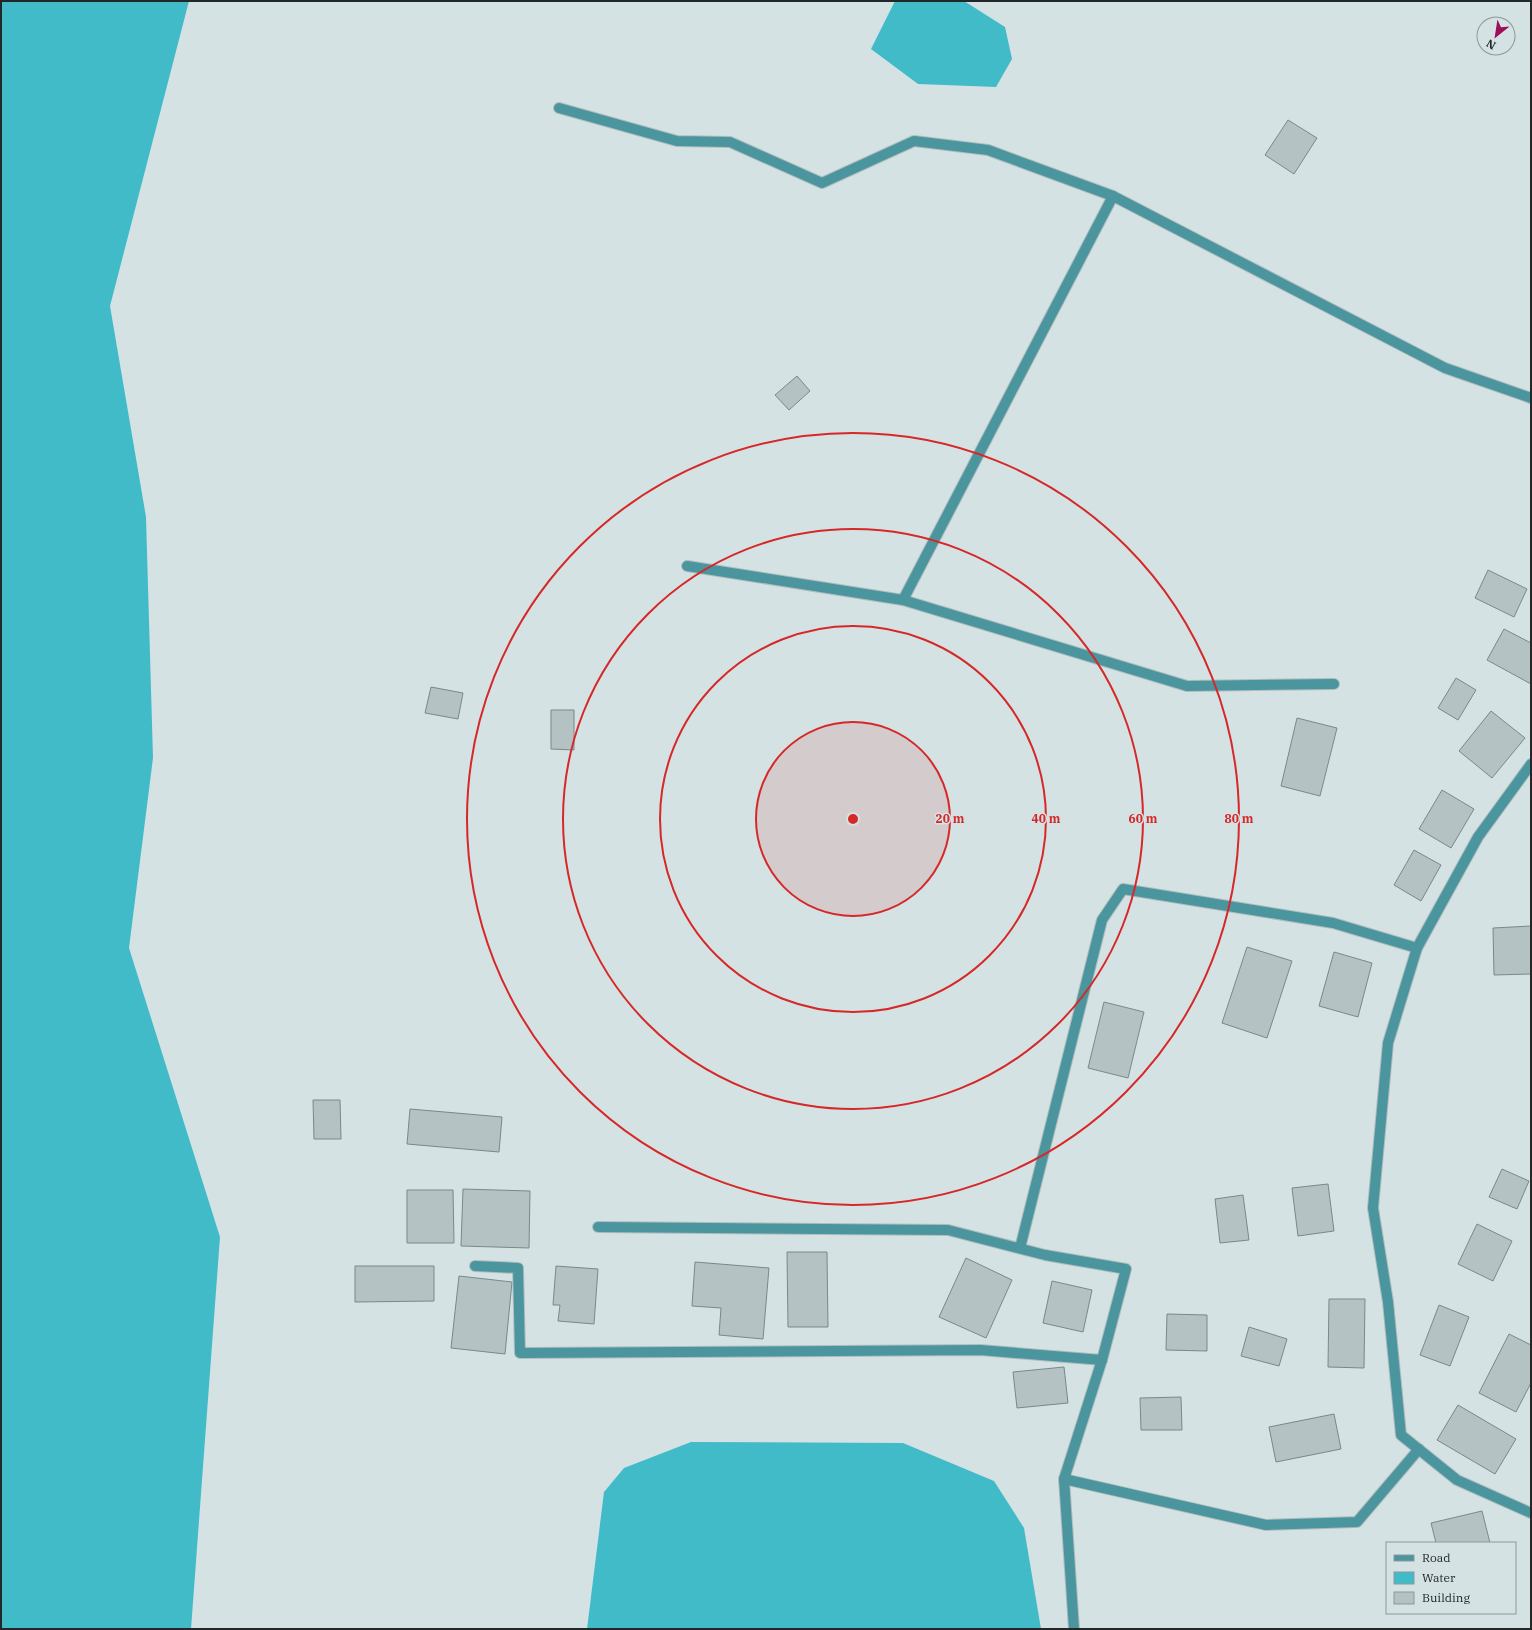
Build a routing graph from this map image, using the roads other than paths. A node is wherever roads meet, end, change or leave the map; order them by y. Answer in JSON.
{"nodes":[{"id":1,"x":559,"y":108,"type":"dead end"},
{"id":2,"x":1113,"y":196,"type":"junction"},
{"id":3,"x":1531,"y":398,"type":"edge"},
{"id":4,"x":686,"y":566,"type":"dead end"},
{"id":5,"x":903,"y":600,"type":"junction"},
{"id":6,"x":1334,"y":684,"type":"dead end"},
{"id":7,"x":1531,"y":764,"type":"edge"},
{"id":8,"x":1417,"y":948,"type":"junction"},
{"id":9,"x":598,"y":1227,"type":"dead end"},
{"id":10,"x":1020,"y":1248,"type":"junction"},
{"id":11,"x":475,"y":1266,"type":"dead end"},
{"id":12,"x":1102,"y":1360,"type":"junction"},
{"id":13,"x":1419,"y":1449,"type":"junction"},
{"id":14,"x":1064,"y":1479,"type":"junction"},
{"id":15,"x":1531,"y":1513,"type":"edge"},
{"id":16,"x":1074,"y":1629,"type":"edge"}],
"edges":[{"from":1,"to":2,"type":"street"},
{"from":2,"to":3,"type":"street"},
{"from":2,"to":5,"type":"street"},
{"from":4,"to":5,"type":"street"},
{"from":5,"to":6,"type":"street"},
{"from":7,"to":8,"type":"street"},
{"from":8,"to":10,"type":"street"},
{"from":8,"to":13,"type":"street"},
{"from":9,"to":10,"type":"street"},
{"from":10,"to":12,"type":"street"},
{"from":11,"to":12,"type":"street"},
{"from":12,"to":14,"type":"street"},
{"from":13,"to":14,"type":"street"},
{"from":13,"to":15,"type":"street"},
{"from":14,"to":16,"type":"street"}]}
